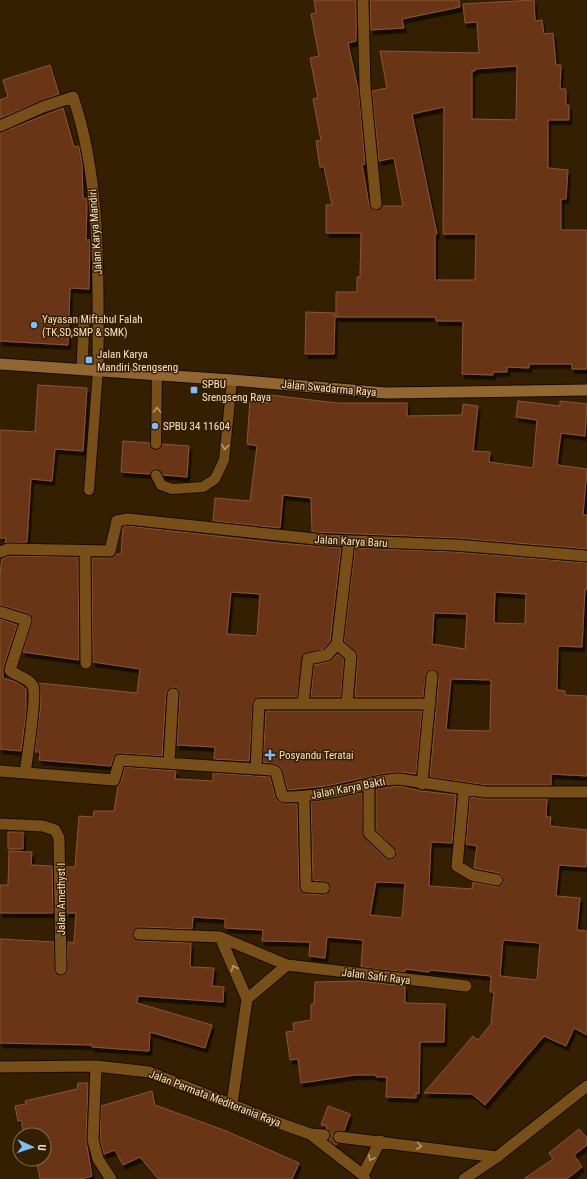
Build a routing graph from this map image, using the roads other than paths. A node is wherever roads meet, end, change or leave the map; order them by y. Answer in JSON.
{"nodes":[{"id":1,"x":363,"y":0,"type":"edge"},
{"id":2,"x":0,"y":126,"type":"edge"},
{"id":3,"x":376,"y":204,"type":"dead end"},
{"id":4,"x":84,"y":319,"type":"dead end"},
{"id":5,"x":0,"y":364,"type":"edge"},
{"id":6,"x":82,"y":369,"type":"junction"},
{"id":7,"x":98,"y":370,"type":"junction"},
{"id":8,"x":157,"y":375,"type":"junction"},
{"id":9,"x":232,"y":380,"type":"junction"},
{"id":10,"x":587,"y":390,"type":"edge"},
{"id":11,"x":156,"y":444,"type":"dead end"},
{"id":12,"x":156,"y":475,"type":"dead end"},
{"id":13,"x":89,"y":490,"type":"dead end"},
{"id":14,"x":349,"y":541,"type":"junction"},
{"id":15,"x":85,"y":551,"type":"junction"},
{"id":16,"x":0,"y":552,"type":"edge"},
{"id":17,"x":587,"y":556,"type":"edge"},
{"id":18,"x":0,"y":612,"type":"edge"},
{"id":19,"x":337,"y":644,"type":"junction"},
{"id":20,"x":86,"y":663,"type":"dead end"},
{"id":21,"x":432,"y":676,"type":"dead end"},
{"id":22,"x":173,"y":694,"type":"dead end"},
{"id":23,"x":303,"y":704,"type":"junction"},
{"id":24,"x":347,"y":704,"type":"junction"},
{"id":25,"x":430,"y":704,"type":"junction"},
{"id":26,"x":169,"y":762,"type":"junction"},
{"id":27,"x":256,"y":769,"type":"junction"},
{"id":28,"x":0,"y":771,"type":"edge"},
{"id":29,"x":25,"y":774,"type":"junction"},
{"id":30,"x":368,"y":784,"type":"junction"},
{"id":31,"x":422,"y":784,"type":"junction"},
{"id":32,"x":464,"y":789,"type":"junction"},
{"id":33,"x":587,"y":792,"type":"edge"},
{"id":34,"x":304,"y":797,"type":"junction"},
{"id":35,"x":0,"y":824,"type":"edge"},
{"id":36,"x":390,"y":853,"type":"dead end"},
{"id":37,"x":497,"y":880,"type":"dead end"},
{"id":38,"x":324,"y":888,"type":"dead end"},
{"id":39,"x":138,"y":934,"type":"dead end"},
{"id":40,"x":220,"y":937,"type":"junction"},
{"id":41,"x":287,"y":965,"type":"junction"},
{"id":42,"x":61,"y":969,"type":"dead end"},
{"id":43,"x":466,"y":986,"type":"dead end"},
{"id":44,"x":247,"y":999,"type":"junction"},
{"id":45,"x":96,"y":1066,"type":"junction"},
{"id":46,"x":0,"y":1067,"type":"edge"},
{"id":47,"x":587,"y":1086,"type":"edge"},
{"id":48,"x":232,"y":1104,"type":"junction"},
{"id":49,"x":310,"y":1134,"type":"junction"},
{"id":50,"x":324,"y":1135,"type":"dead end"},
{"id":51,"x":339,"y":1137,"type":"dead end"},
{"id":52,"x":380,"y":1141,"type":"junction"},
{"id":53,"x":497,"y":1157,"type":"junction"},
{"id":54,"x":364,"y":1177,"type":"edge"},
{"id":55,"x":111,"y":1179,"type":"edge"},
{"id":56,"x":464,"y":1179,"type":"edge"}],
"edges":[{"from":1,"to":3,"type":"street"},
{"from":2,"to":7,"type":"street","name":"Jalan Karya Mandiri"},
{"from":4,"to":6,"type":"street"},
{"from":5,"to":6,"type":"main road","name":"Jalan Swadarma Raya"},
{"from":6,"to":7,"type":"main road","name":"Jalan Swadarma Raya"},
{"from":7,"to":8,"type":"main road","name":"Jalan Swadarma Raya"},
{"from":7,"to":13,"type":"lane"},
{"from":8,"to":9,"type":"main road","name":"Jalan Swadarma Raya"},
{"from":11,"to":8,"type":"lane","one_way":true},
{"from":9,"to":10,"type":"main road","name":"Jalan Swadarma Raya"},
{"from":9,"to":12,"type":"lane","one_way":true},
{"from":14,"to":15,"type":"street","name":"Jalan Karya Baru"},
{"from":14,"to":17,"type":"street","name":"Jalan Karya Baru"},
{"from":14,"to":19,"type":"street"},
{"from":15,"to":16,"type":"street"},
{"from":15,"to":20,"type":"street"},
{"from":18,"to":29,"type":"street"},
{"from":19,"to":23,"type":"street"},
{"from":19,"to":24,"type":"street"},
{"from":21,"to":25,"type":"street"},
{"from":22,"to":26,"type":"street"},
{"from":23,"to":24,"type":"street"},
{"from":23,"to":27,"type":"street"},
{"from":24,"to":25,"type":"street"},
{"from":25,"to":31,"type":"street"},
{"from":26,"to":27,"type":"street","name":"Jalan Karya Bakti"},
{"from":26,"to":29,"type":"street","name":"Jalan Karya Bakti"},
{"from":27,"to":34,"type":"street","name":"Jalan Karya Bakti"},
{"from":28,"to":29,"type":"street"},
{"from":30,"to":31,"type":"street","name":"Jalan Karya Bakti"},
{"from":30,"to":34,"type":"street","name":"Jalan Karya Bakti"},
{"from":30,"to":36,"type":"street"},
{"from":31,"to":32,"type":"street","name":"Jalan Karya Bakti"},
{"from":32,"to":33,"type":"street","name":"Jalan Karya Bakti"},
{"from":32,"to":37,"type":"street"},
{"from":34,"to":38,"type":"street"},
{"from":35,"to":42,"type":"street","name":"Jalan Amethyst I"},
{"from":39,"to":40,"type":"street","name":"Jalan Safir Raya"},
{"from":40,"to":41,"type":"street","name":"Jalan Safir Raya"},
{"from":44,"to":40,"type":"street","one_way":true},
{"from":41,"to":43,"type":"street","name":"Jalan Safir Raya"},
{"from":41,"to":44,"type":"street"},
{"from":44,"to":48,"type":"street"},
{"from":45,"to":46,"type":"street","name":"Jalan Permata Mediterania Raya"},
{"from":45,"to":48,"type":"street","name":"Jalan Permata Mediterania Raya"},
{"from":45,"to":55,"type":"street"},
{"from":47,"to":53,"type":"street"},
{"from":48,"to":49,"type":"street","name":"Jalan Permata Mediterania Raya"},
{"from":49,"to":50,"type":"street","name":"Jalan Permata Mediterania Raya"},
{"from":49,"to":54,"type":"street","name":"Jalan Permata Mediterania Raya"},
{"from":51,"to":52,"type":"street"},
{"from":52,"to":53,"type":"street","one_way":true},
{"from":52,"to":54,"type":"street","name":"Jalan Permata Mediterania Raya","one_way":true},
{"from":53,"to":56,"type":"street"}]}
